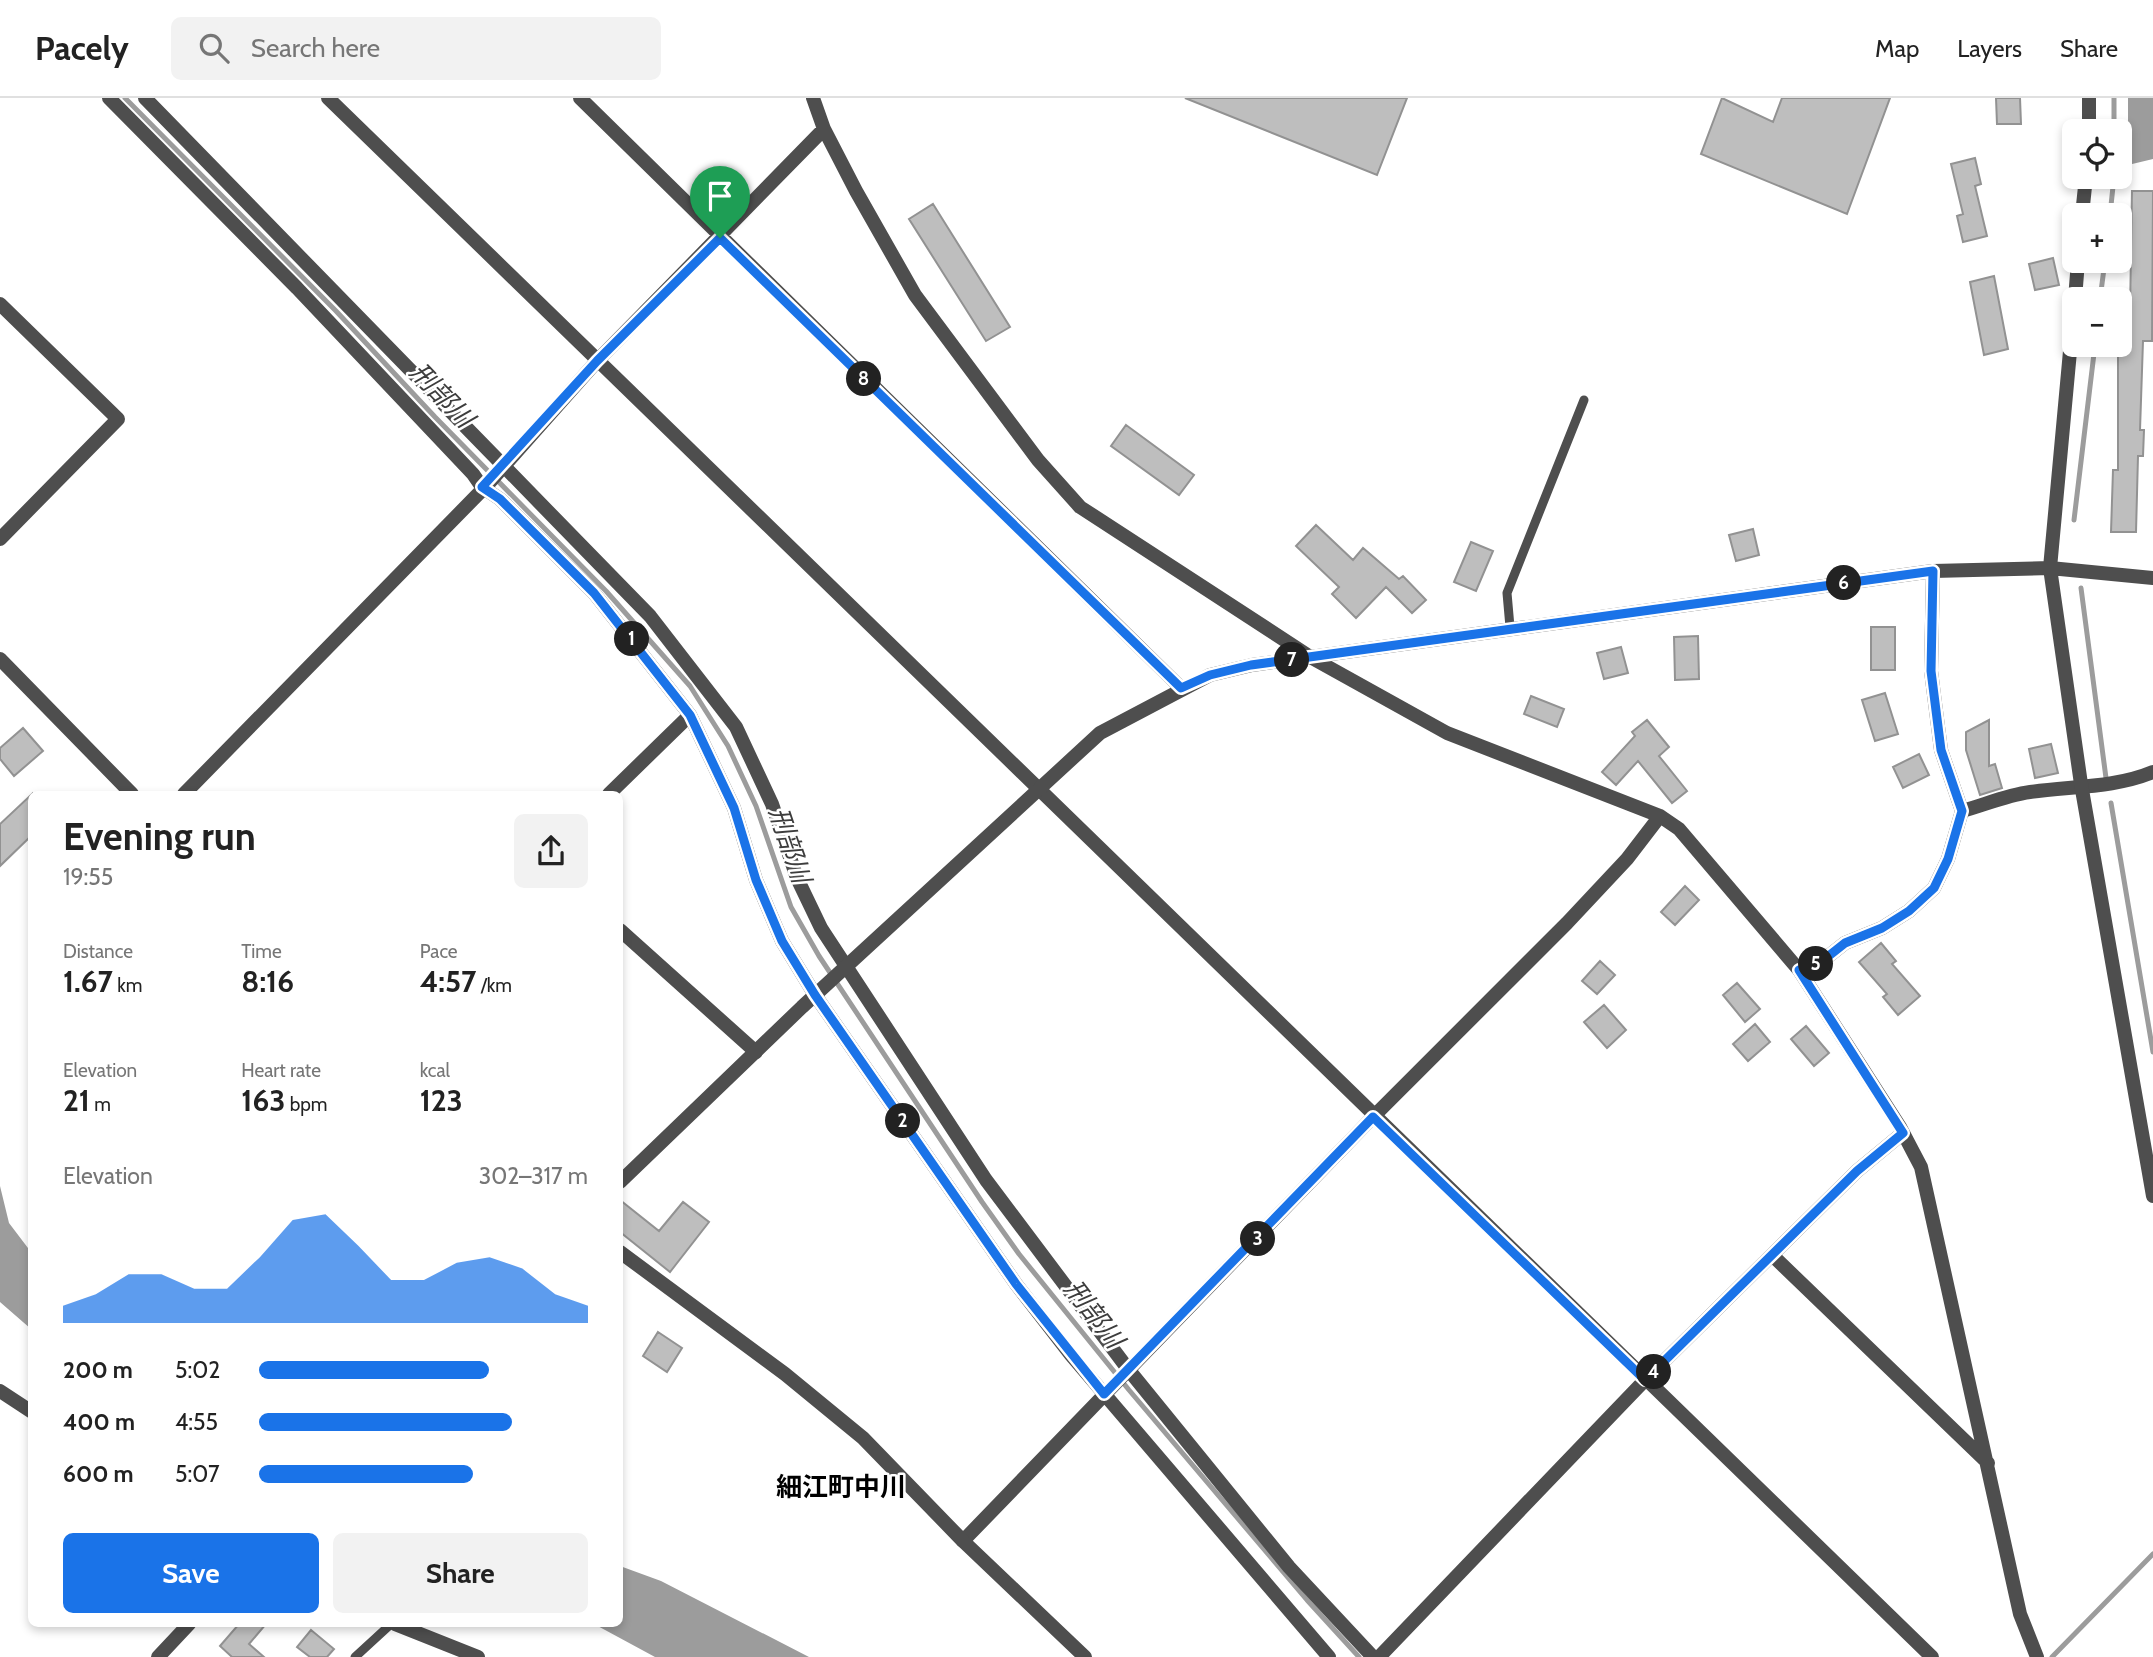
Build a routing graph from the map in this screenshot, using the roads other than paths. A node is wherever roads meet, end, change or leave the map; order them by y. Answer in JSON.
{"nodes":[{"id":1,"x":109,"y":98,"type":"edge"},
{"id":2,"x":145,"y":98,"type":"edge"},
{"id":3,"x":328,"y":98,"type":"edge"},
{"id":4,"x":580,"y":98,"type":"edge"},
{"id":5,"x":813,"y":98,"type":"edge"},
{"id":6,"x":2089,"y":98,"type":"edge"},
{"id":7,"x":2089,"y":119,"type":"edge"},
{"id":8,"x":824,"y":129,"type":"junction"},
{"id":9,"x":720,"y":238,"type":"junction"},
{"id":10,"x":0,"y":304,"type":"edge"},
{"id":11,"x":2069,"y":357,"type":"edge"},
{"id":12,"x":597,"y":361,"type":"junction"},
{"id":13,"x":1584,"y":400,"type":"dead end"},
{"id":14,"x":492,"y":478,"type":"junction"},
{"id":15,"x":0,"y":539,"type":"edge"},
{"id":16,"x":2050,"y":568,"type":"junction"},
{"id":17,"x":1933,"y":571,"type":"junction"},
{"id":18,"x":2153,"y":578,"type":"edge"},
{"id":19,"x":1510,"y":627,"type":"junction"},
{"id":20,"x":1312,"y":658,"type":"junction"},
{"id":21,"x":0,"y":659,"type":"edge"},
{"id":22,"x":1181,"y":688,"type":"junction"},
{"id":23,"x":690,"y":715,"type":"junction"},
{"id":24,"x":2153,"y":772,"type":"edge"},
{"id":25,"x":2081,"y":784,"type":"junction"},
{"id":26,"x":129,"y":791,"type":"edge"},
{"id":27,"x":187,"y":791,"type":"edge"},
{"id":28,"x":612,"y":791,"type":"edge"},
{"id":29,"x":1039,"y":791,"type":"junction"},
{"id":30,"x":1962,"y":811,"type":"junction"},
{"id":31,"x":1660,"y":816,"type":"junction"},
{"id":32,"x":623,"y":933,"type":"edge"},
{"id":33,"x":844,"y":970,"type":"junction"},
{"id":34,"x":1799,"y":970,"type":"junction"},
{"id":35,"x":816,"y":994,"type":"junction"},
{"id":36,"x":756,"y":1052,"type":"junction"},
{"id":37,"x":1373,"y":1117,"type":"junction"},
{"id":38,"x":1903,"y":1133,"type":"junction"},
{"id":39,"x":623,"y":1179,"type":"edge"},
{"id":40,"x":2153,"y":1196,"type":"edge"},
{"id":41,"x":623,"y":1254,"type":"edge"},
{"id":42,"x":1772,"y":1255,"type":"junction"},
{"id":43,"x":1127,"y":1371,"type":"junction"},
{"id":44,"x":1645,"y":1380,"type":"junction"},
{"id":45,"x":0,"y":1391,"type":"edge"},
{"id":46,"x":1106,"y":1392,"type":"junction"},
{"id":47,"x":28,"y":1409,"type":"edge"},
{"id":48,"x":1988,"y":1463,"type":"junction"},
{"id":49,"x":963,"y":1541,"type":"junction"},
{"id":50,"x":186,"y":1627,"type":"edge"},
{"id":51,"x":390,"y":1627,"type":"edge"},
{"id":52,"x":401,"y":1627,"type":"edge"},
{"id":53,"x":2035,"y":1656,"type":"edge"},
{"id":54,"x":159,"y":1657,"type":"edge"},
{"id":55,"x":355,"y":1657,"type":"edge"},
{"id":56,"x":478,"y":1657,"type":"edge"},
{"id":57,"x":1085,"y":1657,"type":"edge"},
{"id":58,"x":1329,"y":1657,"type":"edge"},
{"id":59,"x":1373,"y":1657,"type":"edge"},
{"id":60,"x":1379,"y":1657,"type":"edge"},
{"id":61,"x":1931,"y":1657,"type":"edge"}],
"edges":[{"from":1,"to":14,"type":"street"},
{"from":2,"to":14,"type":"street"},
{"from":3,"to":12,"type":"street"},
{"from":4,"to":9,"type":"street"},
{"from":5,"to":8,"type":"street"},
{"from":6,"to":7,"type":"street"},
{"from":8,"to":9,"type":"street"},
{"from":8,"to":20,"type":"street"},
{"from":9,"to":12,"type":"street"},
{"from":9,"to":22,"type":"street"},
{"from":10,"to":15,"type":"street"},
{"from":11,"to":16,"type":"street"},
{"from":12,"to":14,"type":"street"},
{"from":12,"to":29,"type":"street"},
{"from":13,"to":19,"type":"lane"},
{"from":14,"to":23,"type":"street"},
{"from":14,"to":27,"type":"street"},
{"from":14,"to":33,"type":"street"},
{"from":16,"to":17,"type":"street"},
{"from":16,"to":18,"type":"street"},
{"from":16,"to":25,"type":"street"},
{"from":17,"to":19,"type":"street"},
{"from":17,"to":30,"type":"street"},
{"from":19,"to":20,"type":"street"},
{"from":20,"to":22,"type":"street"},
{"from":20,"to":31,"type":"street"},
{"from":21,"to":26,"type":"street"},
{"from":22,"to":29,"type":"street"},
{"from":23,"to":28,"type":"street"},
{"from":23,"to":35,"type":"street"},
{"from":24,"to":25,"type":"street"},
{"from":25,"to":30,"type":"street"},
{"from":25,"to":40,"type":"street"},
{"from":29,"to":33,"type":"street"},
{"from":29,"to":37,"type":"street"},
{"from":30,"to":34,"type":"street"},
{"from":31,"to":34,"type":"street"},
{"from":31,"to":37,"type":"street"},
{"from":32,"to":36,"type":"street"},
{"from":33,"to":35,"type":"street"},
{"from":33,"to":43,"type":"street"},
{"from":34,"to":38,"type":"street"},
{"from":35,"to":36,"type":"street"},
{"from":35,"to":46,"type":"street"},
{"from":36,"to":39,"type":"street"},
{"from":37,"to":43,"type":"street"},
{"from":37,"to":44,"type":"street"},
{"from":38,"to":42,"type":"street"},
{"from":38,"to":48,"type":"street"},
{"from":41,"to":49,"type":"street"},
{"from":42,"to":44,"type":"street"},
{"from":42,"to":48,"type":"street"},
{"from":43,"to":46,"type":"street"},
{"from":43,"to":59,"type":"street"},
{"from":44,"to":60,"type":"street"},
{"from":44,"to":61,"type":"street"},
{"from":45,"to":47,"type":"street"},
{"from":46,"to":49,"type":"street"},
{"from":46,"to":58,"type":"street"},
{"from":48,"to":53,"type":"street"},
{"from":49,"to":57,"type":"street"},
{"from":50,"to":54,"type":"street"},
{"from":51,"to":55,"type":"lane"},
{"from":52,"to":56,"type":"street"}]}
